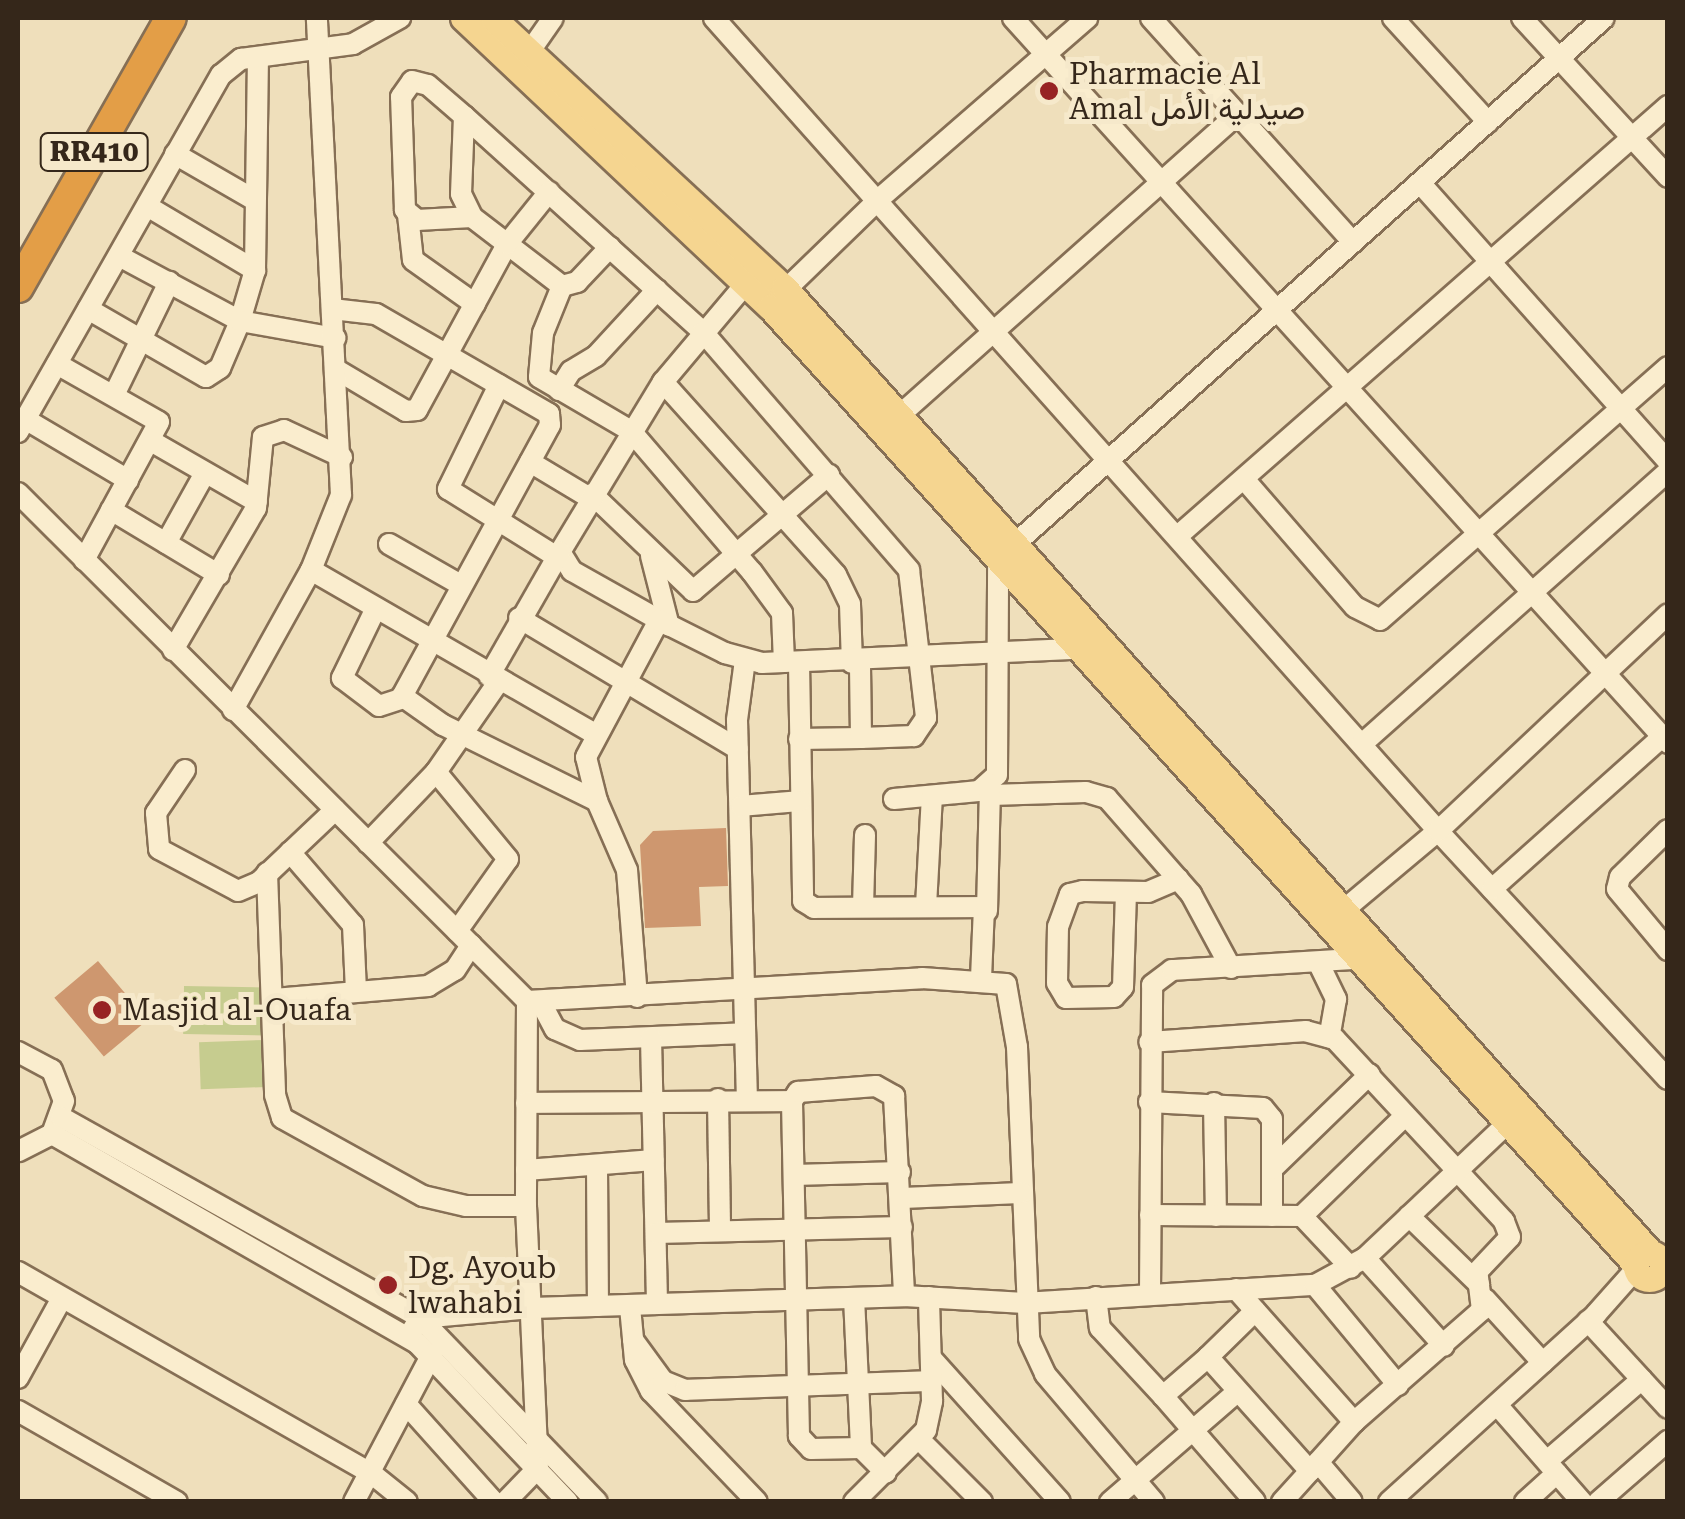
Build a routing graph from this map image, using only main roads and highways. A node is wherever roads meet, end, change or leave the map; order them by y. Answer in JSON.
{"nodes":[{"id":1,"x":152,"y":18,"type":"edge"},
{"id":2,"x":170,"y":18,"type":"edge"},
{"id":3,"x":463,"y":18,"type":"edge"},
{"id":4,"x":494,"y":18,"type":"edge"},
{"id":5,"x":524,"y":60,"type":"junction"},
{"id":6,"x":18,"y":252,"type":"edge"},
{"id":7,"x":18,"y":287,"type":"edge"},
{"id":8,"x":777,"y":297,"type":"junction"},
{"id":9,"x":1007,"y":552,"type":"junction"},
{"id":10,"x":1654,"y":1268,"type":"edge"}],
"edges":[{"from":1,"to":6,"type":"highway","number":"RR410"},
{"from":2,"to":7,"type":"highway","number":"RR410"},
{"from":3,"to":5,"type":"main road"},
{"from":4,"to":5,"type":"main road"},
{"from":5,"to":8,"type":"main road"},
{"from":8,"to":9,"type":"main road"},
{"from":8,"to":9,"type":"main road"},
{"from":9,"to":10,"type":"main road"}]}
